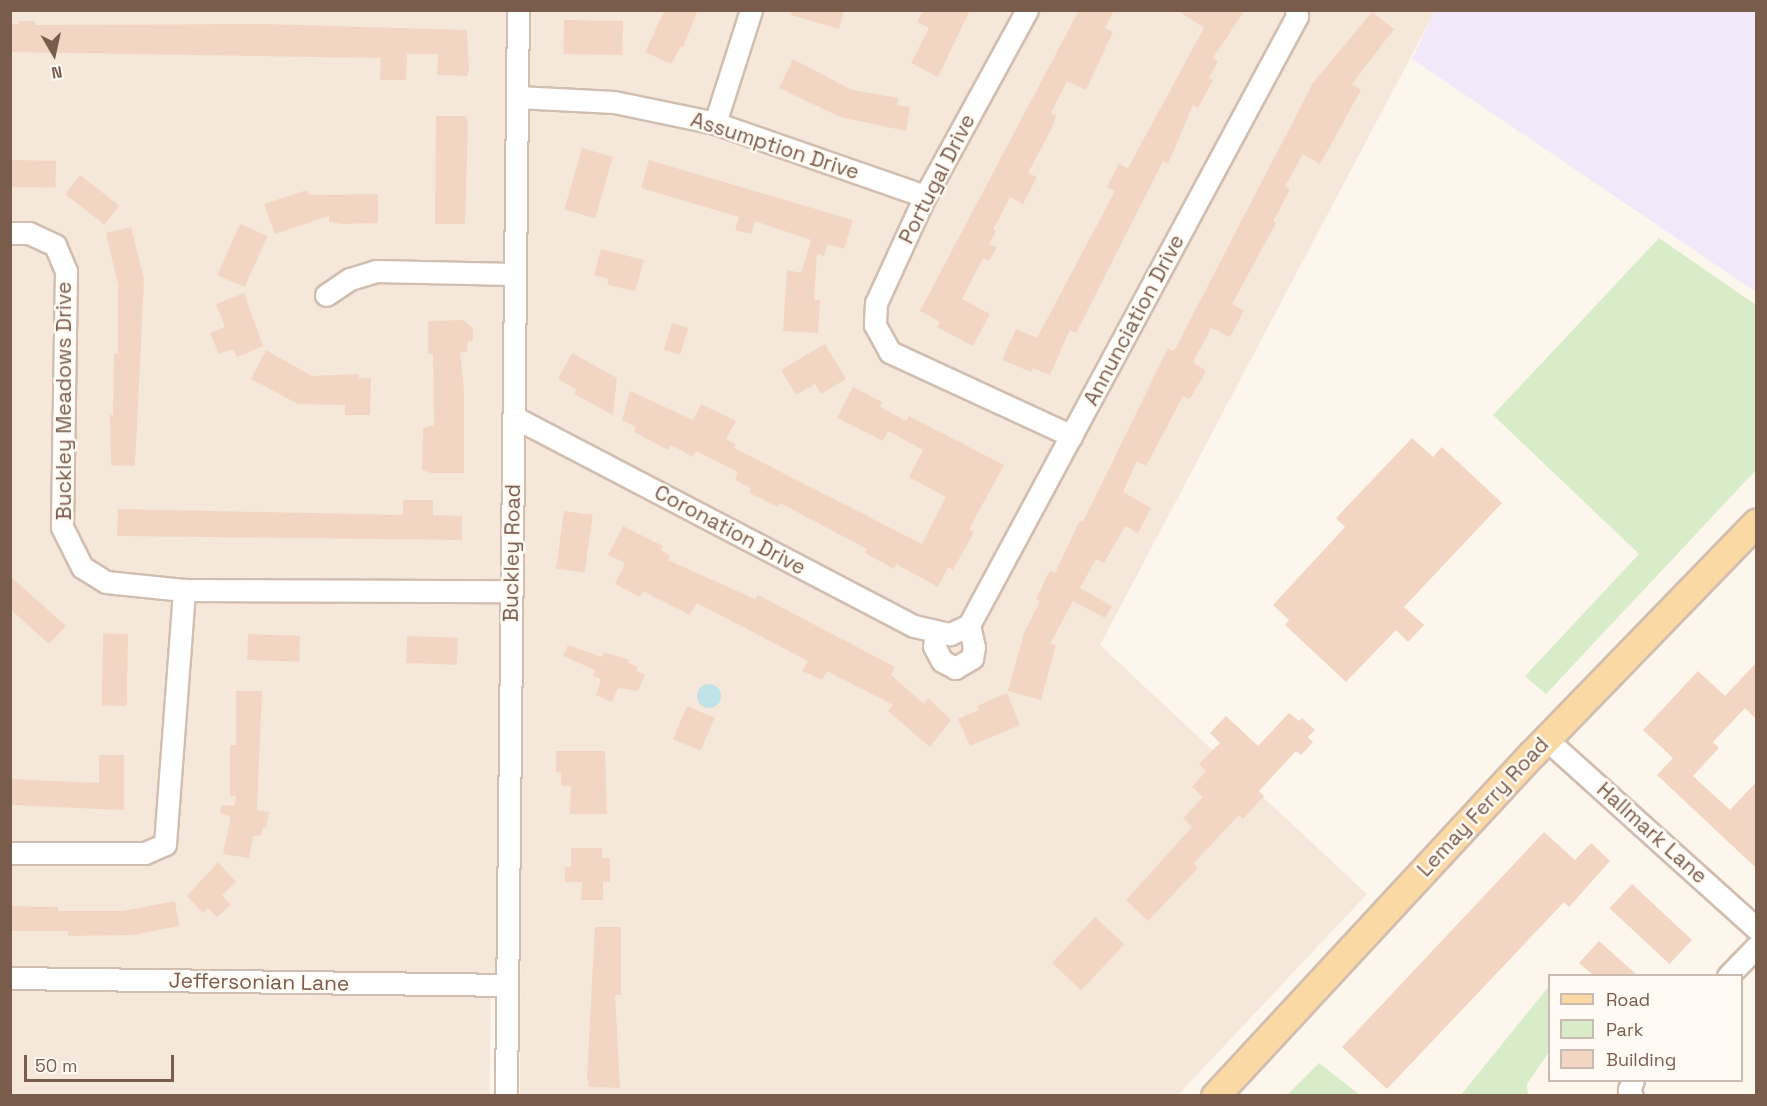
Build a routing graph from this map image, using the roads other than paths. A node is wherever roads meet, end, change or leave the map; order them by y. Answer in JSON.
{"nodes":[{"id":1,"x":518,"y":10,"type":"edge"},
{"id":2,"x":751,"y":10,"type":"edge"},
{"id":3,"x":1027,"y":10,"type":"edge"},
{"id":4,"x":1298,"y":11,"type":"edge"},
{"id":5,"x":517,"y":97,"type":"junction"},
{"id":6,"x":715,"y":123,"type":"junction"},
{"id":7,"x":924,"y":196,"type":"junction"},
{"id":8,"x":10,"y":233,"type":"edge"},
{"id":9,"x":514,"y":274,"type":"junction"},
{"id":10,"x":326,"y":295,"type":"dead end"},
{"id":11,"x":514,"y":417,"type":"junction"},
{"id":12,"x":1072,"y":436,"type":"junction"},
{"id":13,"x":1756,"y":523,"type":"edge"},
{"id":14,"x":184,"y":590,"type":"junction"},
{"id":15,"x":511,"y":591,"type":"junction"},
{"id":16,"x":952,"y":630,"type":"joint"},
{"id":17,"x":1546,"y":739,"type":"junction"},
{"id":18,"x":10,"y":853,"type":"edge"},
{"id":19,"x":1756,"y":928,"type":"edge"},
{"id":20,"x":1756,"y":947,"type":"edge"},
{"id":21,"x":1729,"y":974,"type":"edge"},
{"id":22,"x":10,"y":978,"type":"edge"},
{"id":23,"x":507,"y":985,"type":"junction"},
{"id":24,"x":506,"y":1095,"type":"edge"},
{"id":25,"x":1215,"y":1095,"type":"edge"}],
"edges":[{"from":1,"to":5,"type":"street","name":"Buckley Road"},
{"from":2,"to":6,"type":"street"},
{"from":3,"to":7,"type":"street","name":"Portugal Drive"},
{"from":4,"to":12,"type":"street","name":"Annunciation Drive"},
{"from":5,"to":6,"type":"street","name":"Assumption Drive"},
{"from":5,"to":9,"type":"street","name":"Buckley Road"},
{"from":6,"to":7,"type":"street","name":"Assumption Drive"},
{"from":7,"to":12,"type":"street","name":"Portugal Drive"},
{"from":8,"to":14,"type":"street","name":"Buckley Meadows Drive"},
{"from":9,"to":10,"type":"street"},
{"from":9,"to":11,"type":"street","name":"Buckley Road"},
{"from":11,"to":15,"type":"street","name":"Buckley Road"},
{"from":11,"to":16,"type":"street","name":"Coronation Drive"},
{"from":12,"to":16,"type":"street","name":"Annunciation Drive"},
{"from":13,"to":17,"type":"main road","name":"Lemay Ferry Road"},
{"from":14,"to":15,"type":"street","name":"Buckley Meadows Drive"},
{"from":14,"to":18,"type":"street"},
{"from":15,"to":23,"type":"street","name":"Buckley Road"},
{"from":17,"to":19,"type":"street","name":"Hallmark Lane"},
{"from":17,"to":25,"type":"main road","name":"Lemay Ferry Road"},
{"from":20,"to":21,"type":"street"},
{"from":22,"to":23,"type":"street","name":"Jeffersonian Lane"},
{"from":23,"to":24,"type":"street","name":"Buckley Road"}]}
